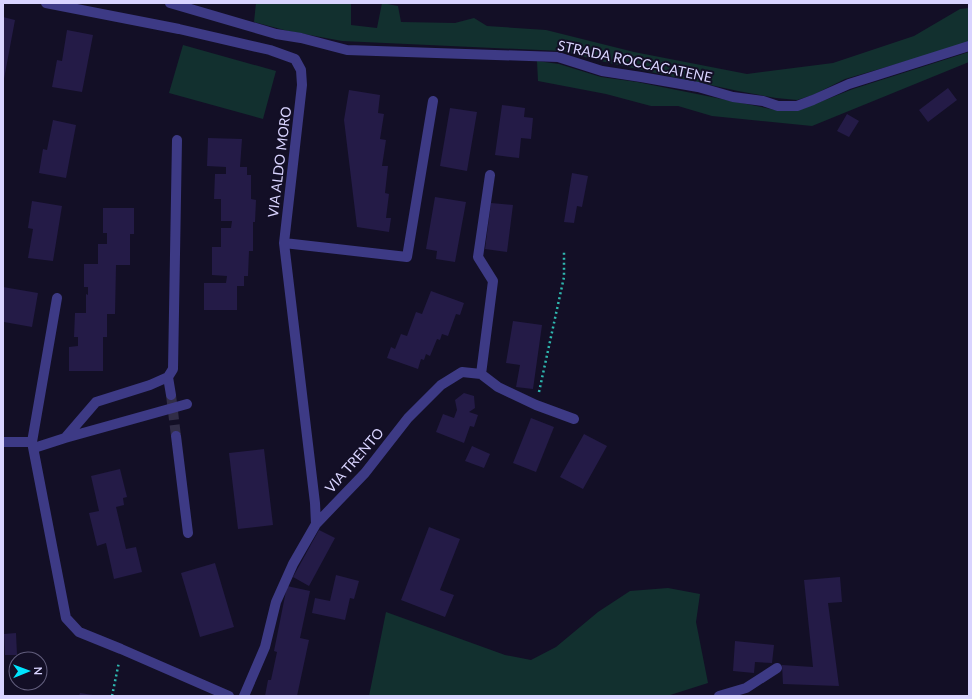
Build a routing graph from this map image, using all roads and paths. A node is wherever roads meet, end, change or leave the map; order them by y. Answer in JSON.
{"nodes":[{"id":1,"x":46,"y":3,"type":"edge"},
{"id":2,"x":170,"y":3,"type":"edge"},
{"id":3,"x":183,"y":5,"type":"edge"},
{"id":4,"x":969,"y":46,"type":"edge"},
{"id":5,"x":433,"y":101,"type":"dead end"},
{"id":6,"x":177,"y":140,"type":"dead end"},
{"id":7,"x":490,"y":175,"type":"dead end"},
{"id":8,"x":284,"y":243,"type":"junction"},
{"id":9,"x":564,"y":252,"type":"dead end"},
{"id":10,"x":57,"y":298,"type":"dead end"},
{"id":11,"x":481,"y":374,"type":"junction"},
{"id":12,"x":168,"y":377,"type":"junction"},
{"id":13,"x":171,"y":395,"type":"tunnel mouth"},
{"id":14,"x":187,"y":404,"type":"dead end"},
{"id":15,"x":536,"y":404,"type":"junction"},
{"id":16,"x":574,"y":419,"type":"dead end"},
{"id":17,"x":176,"y":436,"type":"tunnel mouth"},
{"id":18,"x":65,"y":438,"type":"junction"},
{"id":19,"x":3,"y":442,"type":"edge"},
{"id":20,"x":33,"y":445,"type":"junction"},
{"id":21,"x":316,"y":524,"type":"junction"},
{"id":22,"x":188,"y":533,"type":"dead end"},
{"id":23,"x":121,"y":649,"type":"junction"},
{"id":24,"x":777,"y":668,"type":"dead end"},
{"id":25,"x":112,"y":696,"type":"edge"},
{"id":26,"x":229,"y":696,"type":"edge"},
{"id":27,"x":244,"y":696,"type":"edge"},
{"id":28,"x":719,"y":696,"type":"edge"}],
"edges":[{"from":1,"to":8,"type":"street","name":"VIA ALDO MORO"},
{"from":2,"to":3,"type":"street","name":"STRADA ROCCACATENE"},
{"from":3,"to":4,"type":"street","name":"STRADA ROCCACATENE"},
{"from":5,"to":8,"type":"street"},
{"from":6,"to":12,"type":"street"},
{"from":7,"to":11,"type":"street"},
{"from":8,"to":21,"type":"street","name":"VIA ALDO MORO"},
{"from":9,"to":15,"type":"path"},
{"from":10,"to":20,"type":"street"},
{"from":11,"to":15,"type":"street"},
{"from":11,"to":21,"type":"street","name":"VIA TRENTO"},
{"from":12,"to":13,"type":"street"},
{"from":12,"to":18,"type":"street"},
{"from":14,"to":18,"type":"street"},
{"from":15,"to":16,"type":"street"},
{"from":17,"to":22,"type":"street"},
{"from":18,"to":20,"type":"street"},
{"from":19,"to":20,"type":"street"},
{"from":20,"to":23,"type":"street"},
{"from":21,"to":27,"type":"street","name":"VIA TRENTO"},
{"from":23,"to":25,"type":"path"},
{"from":23,"to":26,"type":"street"},
{"from":24,"to":28,"type":"street"}]}
